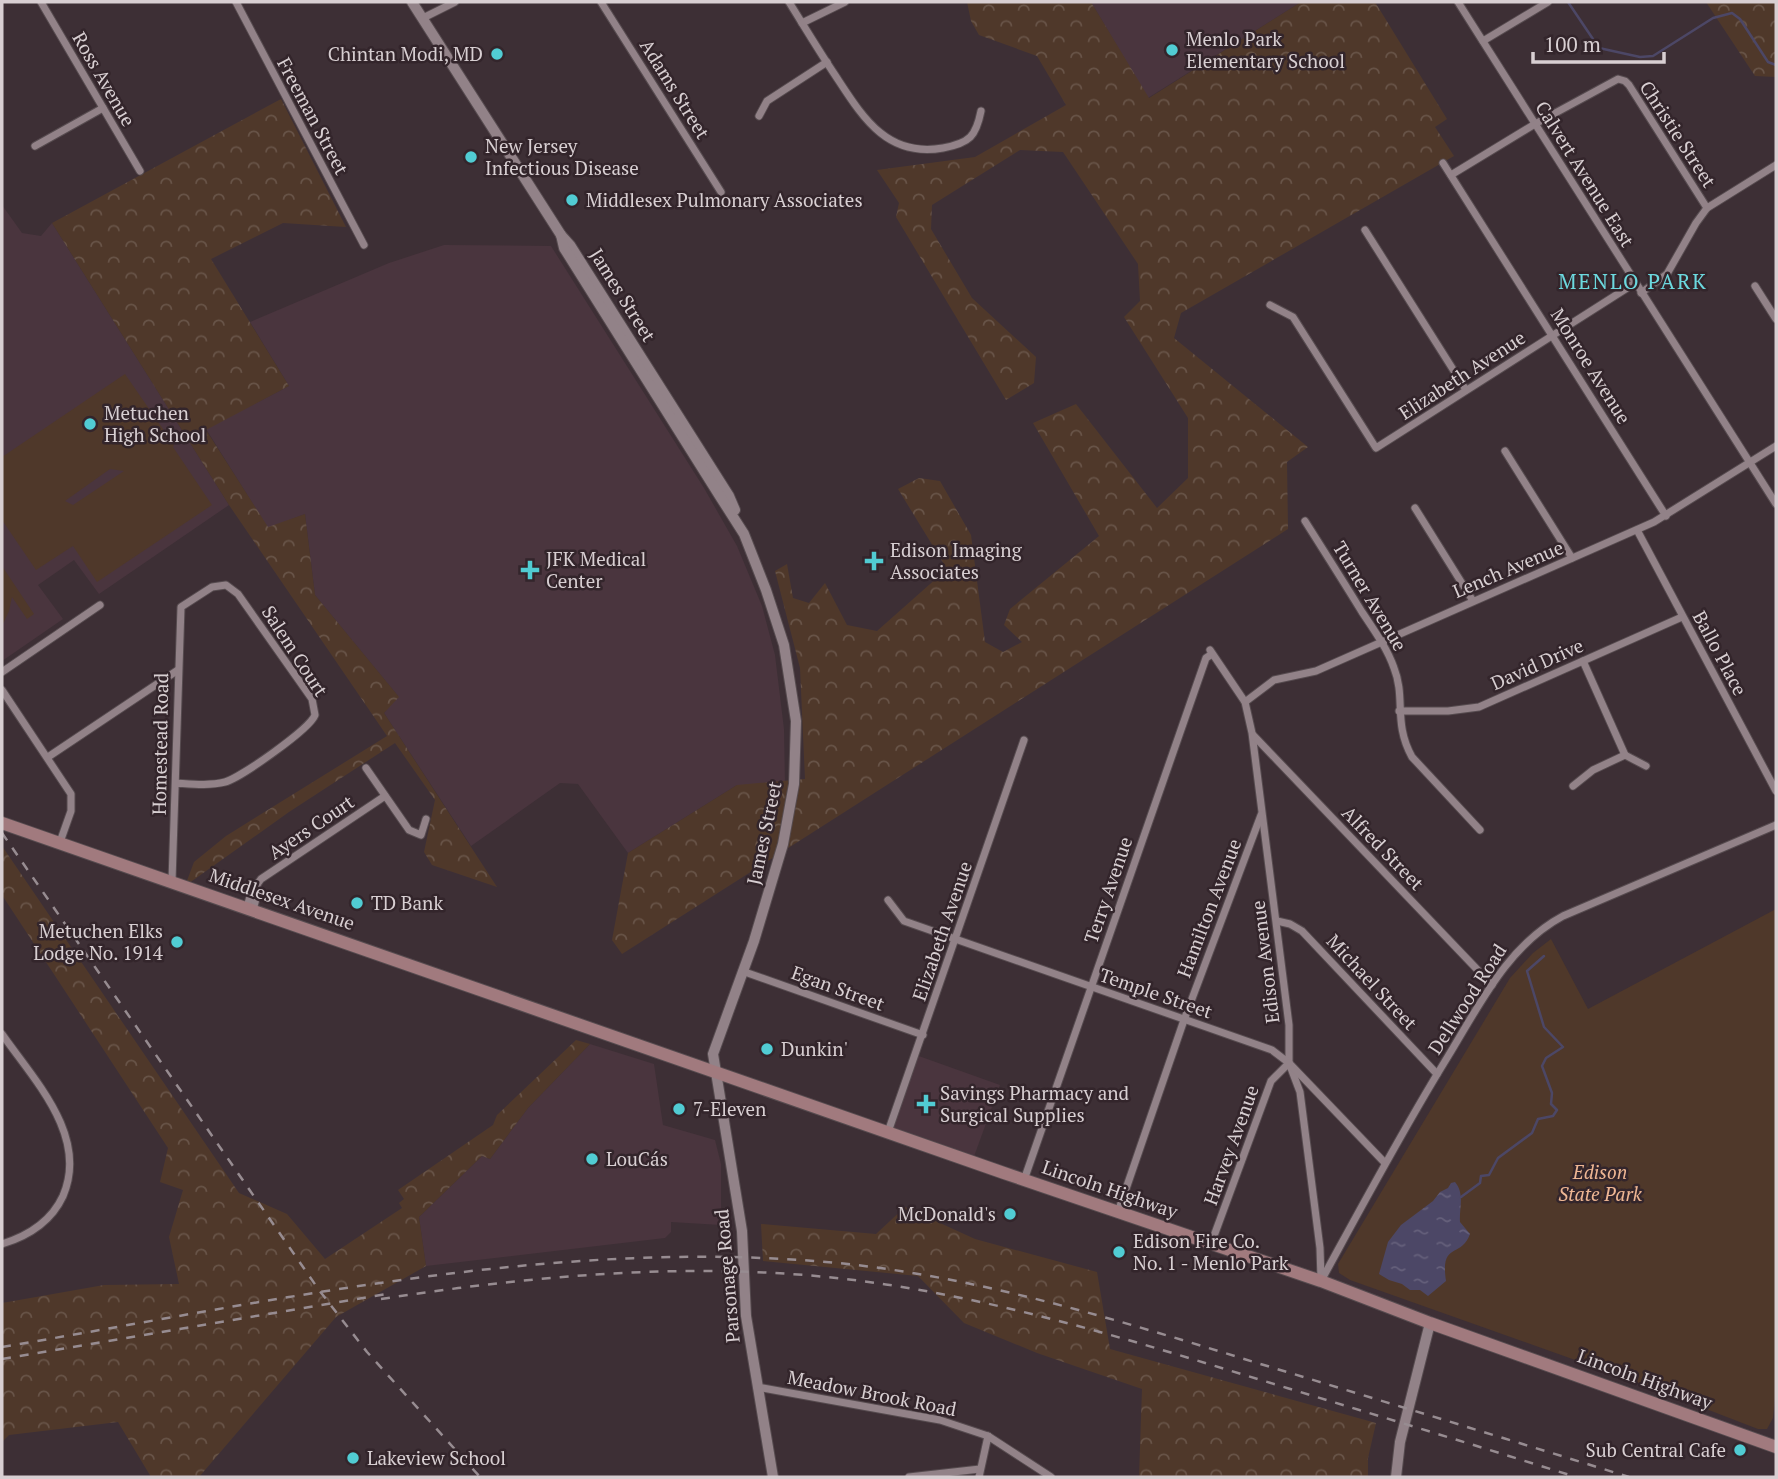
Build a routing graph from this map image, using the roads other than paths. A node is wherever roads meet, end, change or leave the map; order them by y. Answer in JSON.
{"nodes":[{"id":1,"x":41,"y":2,"type":"edge"},
{"id":2,"x":236,"y":2,"type":"edge"},
{"id":3,"x":412,"y":2,"type":"edge"},
{"id":4,"x":454,"y":2,"type":"edge"},
{"id":5,"x":601,"y":2,"type":"edge"},
{"id":6,"x":789,"y":2,"type":"edge"},
{"id":7,"x":845,"y":2,"type":"edge"},
{"id":8,"x":1458,"y":2,"type":"edge"},
{"id":9,"x":1548,"y":2,"type":"edge"},
{"id":10,"x":423,"y":18,"type":"junction"},
{"id":11,"x":802,"y":23,"type":"junction"},
{"id":12,"x":1483,"y":41,"type":"junction"},
{"id":13,"x":827,"y":62,"type":"junction"},
{"id":14,"x":103,"y":108,"type":"junction"},
{"id":15,"x":981,"y":111,"type":"dead end"},
{"id":16,"x":759,"y":116,"type":"dead end"},
{"id":17,"x":1535,"y":124,"type":"junction"},
{"id":18,"x":35,"y":146,"type":"dead end"},
{"id":19,"x":1443,"y":163,"type":"dead end"},
{"id":20,"x":1776,"y":165,"type":"edge"},
{"id":21,"x":140,"y":171,"type":"dead end"},
{"id":22,"x":1451,"y":175,"type":"junction"},
{"id":23,"x":721,"y":192,"type":"dead end"},
{"id":24,"x":1707,"y":208,"type":"junction"},
{"id":25,"x":1365,"y":230,"type":"dead end"},
{"id":26,"x":364,"y":245,"type":"dead end"},
{"id":27,"x":1635,"y":284,"type":"junction"},
{"id":28,"x":1755,"y":286,"type":"dead end"},
{"id":29,"x":1641,"y":293,"type":"junction"},
{"id":30,"x":1270,"y":305,"type":"dead end"},
{"id":31,"x":1776,"y":319,"type":"edge"},
{"id":32,"x":1553,"y":336,"type":"junction"},
{"id":33,"x":1466,"y":390,"type":"junction"},
{"id":34,"x":1776,"y":446,"type":"edge"},
{"id":35,"x":1505,"y":451,"type":"dead end"},
{"id":36,"x":1751,"y":463,"type":"junction"},
{"id":37,"x":1776,"y":504,"type":"edge"},
{"id":38,"x":1415,"y":508,"type":"dead end"},
{"id":39,"x":1666,"y":516,"type":"junction"},
{"id":40,"x":1305,"y":521,"type":"dead end"},
{"id":41,"x":1637,"y":530,"type":"junction"},
{"id":42,"x":1572,"y":558,"type":"junction"},
{"id":43,"x":1474,"y":601,"type":"junction"},
{"id":44,"x":100,"y":605,"type":"dead end"},
{"id":45,"x":181,"y":607,"type":"joint"},
{"id":46,"x":1682,"y":617,"type":"junction"},
{"id":47,"x":1381,"y":642,"type":"junction"},
{"id":48,"x":1211,"y":652,"type":"joint"},
{"id":49,"x":1584,"y":661,"type":"junction"},
{"id":50,"x":178,"y":670,"type":"junction"},
{"id":51,"x":2,"y":672,"type":"edge"},
{"id":52,"x":2,"y":690,"type":"edge"},
{"id":53,"x":1245,"y":702,"type":"junction"},
{"id":54,"x":1399,"y":711,"type":"junction"},
{"id":55,"x":1252,"y":733,"type":"junction"},
{"id":56,"x":1024,"y":740,"type":"dead end"},
{"id":57,"x":1625,"y":755,"type":"junction"},
{"id":58,"x":48,"y":757,"type":"junction"},
{"id":59,"x":1646,"y":766,"type":"dead end"},
{"id":60,"x":366,"y":768,"type":"dead end"},
{"id":61,"x":176,"y":783,"type":"junction"},
{"id":62,"x":1573,"y":786,"type":"dead end"},
{"id":63,"x":1776,"y":791,"type":"edge"},
{"id":64,"x":385,"y":796,"type":"junction"},
{"id":65,"x":1262,"y":815,"type":"junction"},
{"id":66,"x":426,"y":819,"type":"dead end"},
{"id":67,"x":2,"y":823,"type":"edge"},
{"id":68,"x":1776,"y":825,"type":"edge"},
{"id":69,"x":1480,"y":830,"type":"dead end"},
{"id":70,"x":60,"y":842,"type":"junction"},
{"id":71,"x":172,"y":881,"type":"junction"},
{"id":72,"x":888,"y":900,"type":"dead end"},
{"id":73,"x":250,"y":909,"type":"junction"},
{"id":74,"x":1277,"y":921,"type":"junction"},
{"id":75,"x":956,"y":940,"type":"junction"},
{"id":76,"x":742,"y":971,"type":"junction"},
{"id":77,"x":1492,"y":985,"type":"junction"},
{"id":78,"x":1091,"y":987,"type":"junction"},
{"id":79,"x":549,"y":1013,"type":"joint"},
{"id":80,"x":1184,"y":1020,"type":"junction"},
{"id":81,"x":2,"y":1034,"type":"edge"},
{"id":82,"x":923,"y":1035,"type":"junction"},
{"id":83,"x":1289,"y":1063,"type":"junction"},
{"id":84,"x":715,"y":1072,"type":"junction"},
{"id":85,"x":1437,"y":1074,"type":"junction"},
{"id":86,"x":888,"y":1132,"type":"junction"},
{"id":87,"x":1385,"y":1163,"type":"junction"},
{"id":88,"x":1024,"y":1180,"type":"junction"},
{"id":89,"x":1118,"y":1212,"type":"junction"},
{"id":90,"x":2,"y":1244,"type":"edge"},
{"id":91,"x":1212,"y":1244,"type":"junction"},
{"id":92,"x":1321,"y":1281,"type":"junction"},
{"id":93,"x":1430,"y":1322,"type":"junction"},
{"id":94,"x":757,"y":1387,"type":"junction"},
{"id":95,"x":988,"y":1436,"type":"junction"},
{"id":96,"x":1776,"y":1447,"type":"edge"},
{"id":97,"x":980,"y":1473,"type":"edge"},
{"id":98,"x":773,"y":1477,"type":"edge"},
{"id":99,"x":909,"y":1477,"type":"edge"},
{"id":100,"x":1051,"y":1477,"type":"edge"},
{"id":101,"x":1396,"y":1477,"type":"edge"}],
"edges":[{"from":1,"to":14,"type":"street","name":"Ross Avenue"},
{"from":2,"to":26,"type":"street","name":"Freeman Street"},
{"from":3,"to":10,"type":"street","name":"James Street"},
{"from":4,"to":10,"type":"street"},
{"from":5,"to":23,"type":"street","name":"Adams Street"},
{"from":6,"to":11,"type":"street"},
{"from":7,"to":11,"type":"street"},
{"from":8,"to":12,"type":"street","name":"Calvert Avenue East"},
{"from":9,"to":12,"type":"street"},
{"from":10,"to":76,"type":"street","name":"James Street"},
{"from":11,"to":13,"type":"street"},
{"from":12,"to":17,"type":"street","name":"Calvert Avenue East"},
{"from":13,"to":15,"type":"street"},
{"from":13,"to":16,"type":"street"},
{"from":14,"to":18,"type":"street"},
{"from":14,"to":21,"type":"street","name":"Ross Avenue"},
{"from":17,"to":22,"type":"street"},
{"from":17,"to":24,"type":"street","name":"Christie Street"},
{"from":17,"to":27,"type":"street","name":"Calvert Avenue East"},
{"from":19,"to":22,"type":"street","name":"Monroe Avenue"},
{"from":20,"to":24,"type":"street"},
{"from":22,"to":32,"type":"street","name":"Monroe Avenue"},
{"from":24,"to":29,"type":"street"},
{"from":25,"to":33,"type":"street"},
{"from":27,"to":29,"type":"street","name":"Calvert Avenue East"},
{"from":27,"to":32,"type":"street","name":"Elizabeth Avenue"},
{"from":28,"to":31,"type":"street"},
{"from":29,"to":36,"type":"street","name":"Calvert Avenue East"},
{"from":30,"to":33,"type":"street","name":"Elizabeth Avenue"},
{"from":32,"to":33,"type":"street","name":"Elizabeth Avenue"},
{"from":32,"to":39,"type":"street","name":"Monroe Avenue"},
{"from":34,"to":36,"type":"street","name":"Lench Avenue"},
{"from":35,"to":42,"type":"street"},
{"from":36,"to":37,"type":"street","name":"Calvert Avenue East"},
{"from":36,"to":39,"type":"street","name":"Lench Avenue"},
{"from":38,"to":43,"type":"street"},
{"from":39,"to":41,"type":"street","name":"Lench Avenue"},
{"from":40,"to":47,"type":"street","name":"Turner Avenue"},
{"from":41,"to":42,"type":"street","name":"Lench Avenue"},
{"from":41,"to":46,"type":"street","name":"Ballo Place"},
{"from":42,"to":43,"type":"street","name":"Lench Avenue"},
{"from":43,"to":47,"type":"street","name":"Lench Avenue"},
{"from":44,"to":51,"type":"street"},
{"from":45,"to":50,"type":"street","name":"Homestead Road"},
{"from":45,"to":61,"type":"street","name":"Salem Court"},
{"from":46,"to":49,"type":"street","name":"David Drive"},
{"from":46,"to":63,"type":"street","name":"Ballo Place"},
{"from":47,"to":53,"type":"street","name":"Lench Avenue"},
{"from":47,"to":54,"type":"street","name":"Turner Avenue"},
{"from":48,"to":53,"type":"street","name":"Edison Avenue"},
{"from":48,"to":78,"type":"street","name":"Terry Avenue"},
{"from":49,"to":54,"type":"street","name":"David Drive"},
{"from":49,"to":57,"type":"street"},
{"from":50,"to":58,"type":"street"},
{"from":50,"to":61,"type":"street","name":"Homestead Road"},
{"from":52,"to":58,"type":"street"},
{"from":53,"to":55,"type":"street","name":"Edison Avenue"},
{"from":54,"to":69,"type":"street","name":"Turner Avenue"},
{"from":55,"to":65,"type":"street","name":"Edison Avenue"},
{"from":55,"to":77,"type":"street","name":"Alfred Street"},
{"from":56,"to":75,"type":"street","name":"Elizabeth Avenue"},
{"from":57,"to":59,"type":"street"},
{"from":57,"to":62,"type":"street"},
{"from":58,"to":70,"type":"street"},
{"from":60,"to":64,"type":"street"},
{"from":61,"to":71,"type":"street","name":"Homestead Road"},
{"from":64,"to":66,"type":"street"},
{"from":64,"to":73,"type":"street","name":"Ayers Court"},
{"from":65,"to":74,"type":"street","name":"Edison Avenue"},
{"from":65,"to":80,"type":"street","name":"Hamilton Avenue"},
{"from":67,"to":70,"type":"main road","name":"Middlesex Avenue"},
{"from":68,"to":77,"type":"street","name":"Dellwood Road"},
{"from":70,"to":71,"type":"main road","name":"Middlesex Avenue"},
{"from":71,"to":73,"type":"main road","name":"Middlesex Avenue"},
{"from":72,"to":75,"type":"street","name":"Temple Street"},
{"from":73,"to":79,"type":"main road","name":"Middlesex Avenue"},
{"from":74,"to":83,"type":"street","name":"Edison Avenue"},
{"from":74,"to":85,"type":"street","name":"Michael Street"},
{"from":75,"to":78,"type":"street","name":"Temple Street"},
{"from":75,"to":82,"type":"street","name":"Elizabeth Avenue"},
{"from":76,"to":82,"type":"street","name":"Egan Street"},
{"from":76,"to":84,"type":"street","name":"James Street"},
{"from":77,"to":85,"type":"street","name":"Dellwood Road"},
{"from":78,"to":80,"type":"street","name":"Temple Street"},
{"from":78,"to":88,"type":"street","name":"Terry Avenue"},
{"from":79,"to":84,"type":"main road","name":"Lincoln Highway"},
{"from":80,"to":83,"type":"street","name":"Temple Street"},
{"from":80,"to":89,"type":"street","name":"Hamilton Avenue"},
{"from":81,"to":90,"type":"street"},
{"from":82,"to":86,"type":"street","name":"Elizabeth Avenue"},
{"from":83,"to":87,"type":"street","name":"Temple Street"},
{"from":83,"to":91,"type":"street","name":"Harvey Avenue"},
{"from":83,"to":92,"type":"street","name":"Edison Avenue"},
{"from":84,"to":86,"type":"main road","name":"Lincoln Highway"},
{"from":84,"to":94,"type":"street","name":"Parsonage Road"},
{"from":85,"to":87,"type":"street","name":"Dellwood Road"},
{"from":86,"to":88,"type":"main road","name":"Lincoln Highway"},
{"from":87,"to":92,"type":"street","name":"Dellwood Road"},
{"from":88,"to":89,"type":"main road","name":"Lincoln Highway"},
{"from":89,"to":91,"type":"main road","name":"Lincoln Highway"},
{"from":91,"to":92,"type":"main road","name":"Lincoln Highway"},
{"from":92,"to":93,"type":"main road","name":"Lincoln Highway"},
{"from":93,"to":96,"type":"main road","name":"Lincoln Highway"},
{"from":93,"to":101,"type":"street"},
{"from":94,"to":95,"type":"street","name":"Meadow Brook Road"},
{"from":94,"to":98,"type":"street","name":"Parsonage Road"},
{"from":95,"to":97,"type":"street"},
{"from":95,"to":100,"type":"street","name":"Meadow Brook Road"},
{"from":97,"to":99,"type":"street"}]}
